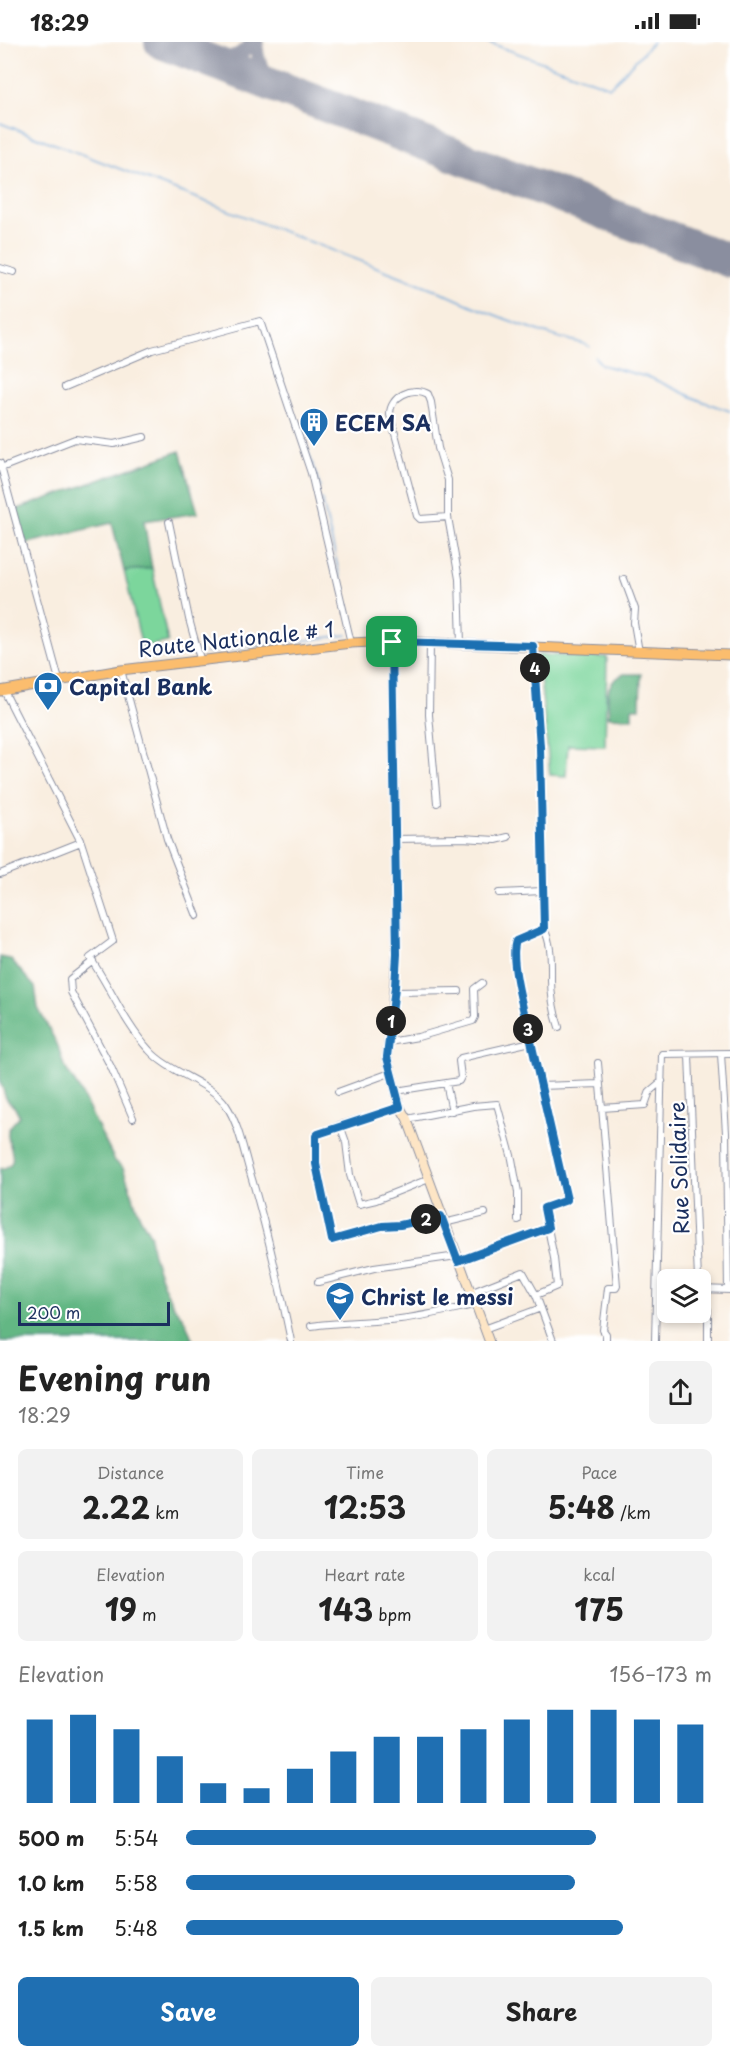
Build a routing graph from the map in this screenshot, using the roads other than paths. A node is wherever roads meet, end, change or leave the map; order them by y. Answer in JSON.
{"nodes":[{"id":1,"x":0,"y":268,"type":"edge"},
{"id":2,"x":14,"y":272,"type":"dead end"},
{"id":3,"x":64,"y":387,"type":"dead end"},
{"id":4,"x":144,"y":437,"type":"dead end"},
{"id":5,"x":1,"y":465,"type":"edge"},
{"id":6,"x":448,"y":517,"type":"junction"},
{"id":7,"x":169,"y":522,"type":"dead end"},
{"id":8,"x":624,"y":579,"type":"dead end"},
{"id":9,"x":392,"y":642,"type":"junction"},
{"id":10,"x":351,"y":643,"type":"junction"},
{"id":11,"x":430,"y":643,"type":"junction"},
{"id":12,"x":461,"y":644,"type":"junction"},
{"id":13,"x":533,"y":646,"type":"junction"},
{"id":14,"x":639,"y":652,"type":"junction"},
{"id":15,"x":730,"y":655,"type":"edge"},
{"id":16,"x":200,"y":659,"type":"junction"},
{"id":17,"x":121,"y":669,"type":"junction"},
{"id":18,"x":58,"y":680,"type":"junction"},
{"id":19,"x":2,"y":691,"type":"edge"},
{"id":20,"x":437,"y":803,"type":"dead end"},
{"id":21,"x":508,"y":837,"type":"dead end"},
{"id":22,"x":394,"y":839,"type":"junction"},
{"id":23,"x":81,"y":842,"type":"junction"},
{"id":24,"x":0,"y":874,"type":"edge"},
{"id":25,"x":542,"y":891,"type":"junction"},
{"id":26,"x":499,"y":894,"type":"dead end"},
{"id":27,"x":197,"y":916,"type":"dead end"},
{"id":28,"x":544,"y":929,"type":"junction"},
{"id":29,"x":91,"y":960,"type":"junction"},
{"id":30,"x":482,"y":983,"type":"dead end"},
{"id":31,"x":459,"y":991,"type":"dead end"},
{"id":32,"x":395,"y":992,"type":"junction"},
{"id":33,"x":559,"y":1028,"type":"dead end"},
{"id":34,"x":389,"y":1042,"type":"junction"},
{"id":35,"x":531,"y":1042,"type":"junction"},
{"id":36,"x":721,"y":1053,"type":"junction"},
{"id":37,"x":730,"y":1053,"type":"edge"},
{"id":38,"x":689,"y":1054,"type":"junction"},
{"id":39,"x":598,"y":1062,"type":"dead end"},
{"id":40,"x":390,"y":1073,"type":"junction"},
{"id":41,"x":662,"y":1081,"type":"junction"},
{"id":42,"x":446,"y":1083,"type":"junction"},
{"id":43,"x":600,"y":1084,"type":"junction"},
{"id":44,"x":540,"y":1086,"type":"junction"},
{"id":45,"x":396,"y":1091,"type":"junction"},
{"id":46,"x":338,"y":1092,"type":"dead end"},
{"id":47,"x":662,"y":1099,"type":"junction"},
{"id":48,"x":645,"y":1105,"type":"junction"},
{"id":49,"x":400,"y":1107,"type":"junction"},
{"id":50,"x":602,"y":1108,"type":"junction"},
{"id":51,"x":452,"y":1111,"type":"junction"},
{"id":52,"x":133,"y":1118,"type":"dead end"},
{"id":53,"x":407,"y":1119,"type":"junction"},
{"id":54,"x":340,"y":1125,"type":"junction"},
{"id":55,"x":429,"y":1179,"type":"junction"},
{"id":56,"x":485,"y":1213,"type":"dead end"},
{"id":57,"x":443,"y":1219,"type":"junction"},
{"id":58,"x":518,"y":1220,"type":"dead end"},
{"id":59,"x":548,"y":1228,"type":"junction"},
{"id":60,"x":458,"y":1258,"type":"junction"},
{"id":61,"x":657,"y":1269,"type":"edge"},
{"id":62,"x":698,"y":1269,"type":"edge"},
{"id":63,"x":318,"y":1282,"type":"dead end"},
{"id":64,"x":657,"y":1287,"type":"edge"},
{"id":65,"x":711,"y":1289,"type":"edge"},
{"id":66,"x":729,"y":1290,"type":"edge"},
{"id":67,"x":470,"y":1293,"type":"junction"},
{"id":68,"x":536,"y":1294,"type":"junction"},
{"id":69,"x":474,"y":1305,"type":"junction"},
{"id":70,"x":540,"y":1308,"type":"junction"},
{"id":71,"x":708,"y":1323,"type":"edge"},
{"id":72,"x":312,"y":1326,"type":"dead end"},
{"id":73,"x":484,"y":1329,"type":"junction"},
{"id":74,"x":291,"y":1341,"type":"edge"},
{"id":75,"x":489,"y":1341,"type":"edge"},
{"id":76,"x":553,"y":1341,"type":"edge"},
{"id":77,"x":606,"y":1341,"type":"edge"},
{"id":78,"x":655,"y":1341,"type":"edge"},
{"id":79,"x":708,"y":1341,"type":"edge"}],
"edges":[{"from":1,"to":2,"type":"street"},
{"from":3,"to":10,"type":"street"},
{"from":4,"to":5,"type":"street"},
{"from":5,"to":18,"type":"street"},
{"from":6,"to":6,"type":"street"},
{"from":6,"to":12,"type":"street"},
{"from":7,"to":16,"type":"street"},
{"from":8,"to":14,"type":"street"},
{"from":9,"to":10,"type":"main road","name":"Route Nationale # 1"},
{"from":9,"to":11,"type":"main road","name":"Route Nationale # 1"},
{"from":9,"to":22,"type":"street"},
{"from":10,"to":16,"type":"main road","name":"Route Nationale # 1"},
{"from":11,"to":12,"type":"main road","name":"Route Nationale # 1"},
{"from":11,"to":20,"type":"street"},
{"from":12,"to":13,"type":"main road","name":"Route Nationale # 1"},
{"from":13,"to":14,"type":"main road","name":"Route Nationale # 1"},
{"from":13,"to":25,"type":"street"},
{"from":14,"to":15,"type":"main road","name":"Route Nationale # 1"},
{"from":16,"to":17,"type":"main road","name":"Route Nationale # 1"},
{"from":17,"to":18,"type":"main road","name":"Route Nationale # 1"},
{"from":17,"to":27,"type":"street"},
{"from":18,"to":19,"type":"main road","name":"Route Nationale # 1"},
{"from":19,"to":23,"type":"street"},
{"from":21,"to":22,"type":"street"},
{"from":22,"to":32,"type":"street"},
{"from":23,"to":24,"type":"street"},
{"from":23,"to":29,"type":"street"},
{"from":25,"to":26,"type":"street"},
{"from":25,"to":28,"type":"street"},
{"from":28,"to":33,"type":"street"},
{"from":28,"to":35,"type":"street"},
{"from":29,"to":52,"type":"street"},
{"from":29,"to":74,"type":"street"},
{"from":30,"to":34,"type":"street"},
{"from":31,"to":32,"type":"street"},
{"from":32,"to":34,"type":"street"},
{"from":34,"to":40,"type":"street"},
{"from":35,"to":42,"type":"street"},
{"from":35,"to":44,"type":"street"},
{"from":36,"to":37,"type":"street"},
{"from":36,"to":38,"type":"street"},
{"from":36,"to":66,"type":"street"},
{"from":38,"to":41,"type":"street"},
{"from":38,"to":62,"type":"street","name":"Rue Solidaire"},
{"from":39,"to":43,"type":"street"},
{"from":40,"to":45,"type":"street"},
{"from":40,"to":46,"type":"street"},
{"from":41,"to":47,"type":"street"},
{"from":41,"to":48,"type":"street"},
{"from":42,"to":45,"type":"street"},
{"from":42,"to":51,"type":"street"},
{"from":43,"to":44,"type":"street"},
{"from":43,"to":50,"type":"street"},
{"from":44,"to":59,"type":"street"},
{"from":45,"to":49,"type":"street"},
{"from":47,"to":48,"type":"street"},
{"from":47,"to":61,"type":"street"},
{"from":48,"to":50,"type":"street"},
{"from":49,"to":53,"type":"street"},
{"from":49,"to":54,"type":"street"},
{"from":50,"to":77,"type":"street"},
{"from":51,"to":53,"type":"street"},
{"from":51,"to":58,"type":"street"},
{"from":53,"to":55,"type":"street"},
{"from":54,"to":55,"type":"street"},
{"from":54,"to":57,"type":"street"},
{"from":55,"to":57,"type":"street"},
{"from":56,"to":57,"type":"street"},
{"from":57,"to":60,"type":"street"},
{"from":59,"to":60,"type":"street"},
{"from":59,"to":68,"type":"street"},
{"from":60,"to":63,"type":"street"},
{"from":60,"to":67,"type":"street"},
{"from":64,"to":78,"type":"street"},
{"from":65,"to":66,"type":"street"},
{"from":67,"to":68,"type":"street"},
{"from":67,"to":69,"type":"street"},
{"from":68,"to":70,"type":"street"},
{"from":69,"to":72,"type":"street"},
{"from":69,"to":73,"type":"street"},
{"from":70,"to":73,"type":"street"},
{"from":70,"to":76,"type":"street"},
{"from":71,"to":79,"type":"street"},
{"from":73,"to":75,"type":"street"}]}
